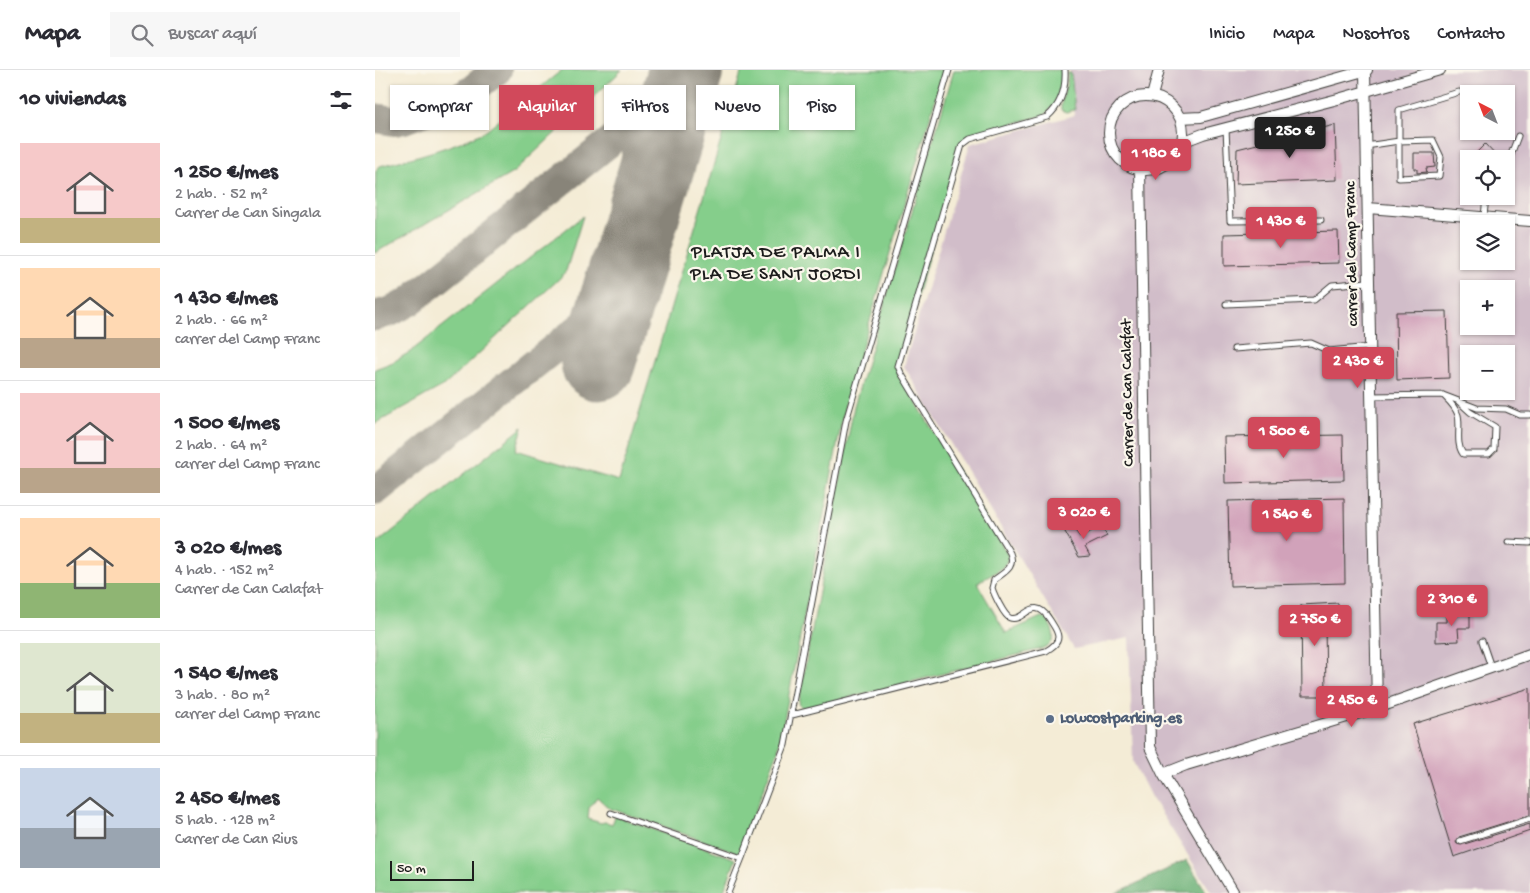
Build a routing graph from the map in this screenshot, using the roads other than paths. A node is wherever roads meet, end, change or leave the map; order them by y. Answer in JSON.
{"nodes":[{"id":1,"x":949,"y":70,"type":"edge"},
{"id":2,"x":1065,"y":70,"type":"edge"},
{"id":3,"x":1159,"y":70,"type":"edge"},
{"id":4,"x":1366,"y":70,"type":"edge"},
{"id":5,"x":1440,"y":70,"type":"edge"},
{"id":6,"x":1365,"y":91,"type":"junction"},
{"id":7,"x":1459,"y":92,"type":"dead end"},
{"id":8,"x":1151,"y":96,"type":"junction"},
{"id":9,"x":1180,"y":118,"type":"junction"},
{"id":10,"x":1226,"y":128,"type":"junction"},
{"id":11,"x":1518,"y":136,"type":"dead end"},
{"id":12,"x":1399,"y":140,"type":"junction"},
{"id":13,"x":1182,"y":142,"type":"junction"},
{"id":14,"x":1366,"y":146,"type":"junction"},
{"id":15,"x":1513,"y":150,"type":"edge"},
{"id":16,"x":1140,"y":169,"type":"junction"},
{"id":17,"x":1368,"y":208,"type":"junction"},
{"id":18,"x":1460,"y":215,"type":"edge"},
{"id":19,"x":1515,"y":219,"type":"edge"},
{"id":20,"x":1321,"y":220,"type":"dead end"},
{"id":21,"x":1530,"y":220,"type":"edge"},
{"id":22,"x":1368,"y":282,"type":"junction"},
{"id":23,"x":1226,"y":304,"type":"dead end"},
{"id":24,"x":1370,"y":347,"type":"junction"},
{"id":25,"x":1234,"y":348,"type":"dead end"},
{"id":26,"x":1443,"y":395,"type":"junction"},
{"id":27,"x":1371,"y":396,"type":"junction"},
{"id":28,"x":1459,"y":402,"type":"junction"},
{"id":29,"x":1530,"y":415,"type":"edge"},
{"id":30,"x":1508,"y":542,"type":"dead end"},
{"id":31,"x":1530,"y":543,"type":"edge"},
{"id":32,"x":1482,"y":641,"type":"dead end"},
{"id":33,"x":1530,"y":654,"type":"edge"},
{"id":34,"x":1491,"y":668,"type":"junction"},
{"id":35,"x":1377,"y":708,"type":"junction"},
{"id":36,"x":792,"y":714,"type":"junction"},
{"id":37,"x":1163,"y":774,"type":"junction"},
{"id":38,"x":611,"y":812,"type":"dead end"},
{"id":39,"x":1530,"y":819,"type":"edge"},
{"id":40,"x":1460,"y":841,"type":"dead end"},
{"id":41,"x":742,"y":858,"type":"junction"},
{"id":42,"x":728,"y":893,"type":"edge"},
{"id":43,"x":1234,"y":893,"type":"edge"}],
"edges":[{"from":1,"to":36,"type":"lane"},
{"from":2,"to":36,"type":"lane"},
{"from":3,"to":8,"type":"street"},
{"from":4,"to":6,"type":"street","name":"carrer del Camp Franc"},
{"from":4,"to":9,"type":"street"},
{"from":5,"to":6,"type":"street"},
{"from":6,"to":10,"type":"street"},
{"from":6,"to":14,"type":"street","name":"carrer del Camp Franc"},
{"from":7,"to":12,"type":"lane"},
{"from":8,"to":9,"type":"street"},
{"from":8,"to":16,"type":"street"},
{"from":9,"to":13,"type":"street"},
{"from":10,"to":13,"type":"street"},
{"from":10,"to":20,"type":"lane"},
{"from":11,"to":15,"type":"lane"},
{"from":12,"to":12,"type":"lane"},
{"from":12,"to":14,"type":"lane"},
{"from":13,"to":16,"type":"street"},
{"from":14,"to":17,"type":"street","name":"carrer del Camp Franc"},
{"from":16,"to":37,"type":"street","name":"Carrer de Can Calafat"},
{"from":17,"to":18,"type":"street"},
{"from":17,"to":22,"type":"street","name":"carrer del Camp Franc"},
{"from":19,"to":21,"type":"street"},
{"from":22,"to":23,"type":"lane"},
{"from":22,"to":24,"type":"street","name":"carrer del Camp Franc"},
{"from":24,"to":25,"type":"lane"},
{"from":24,"to":27,"type":"street","name":"carrer del Camp Franc"},
{"from":26,"to":27,"type":"lane"},
{"from":26,"to":28,"type":"lane"},
{"from":26,"to":28,"type":"lane"},
{"from":27,"to":35,"type":"street","name":"carrer del Camp Franc"},
{"from":28,"to":29,"type":"lane"},
{"from":30,"to":31,"type":"lane"},
{"from":32,"to":34,"type":"lane"},
{"from":33,"to":34,"type":"street"},
{"from":34,"to":35,"type":"street"},
{"from":35,"to":37,"type":"street"},
{"from":36,"to":41,"type":"lane"},
{"from":37,"to":43,"type":"street","name":"Carrer de Can Calafat"},
{"from":38,"to":41,"type":"lane"},
{"from":39,"to":40,"type":"lane"},
{"from":41,"to":42,"type":"lane"}]}
